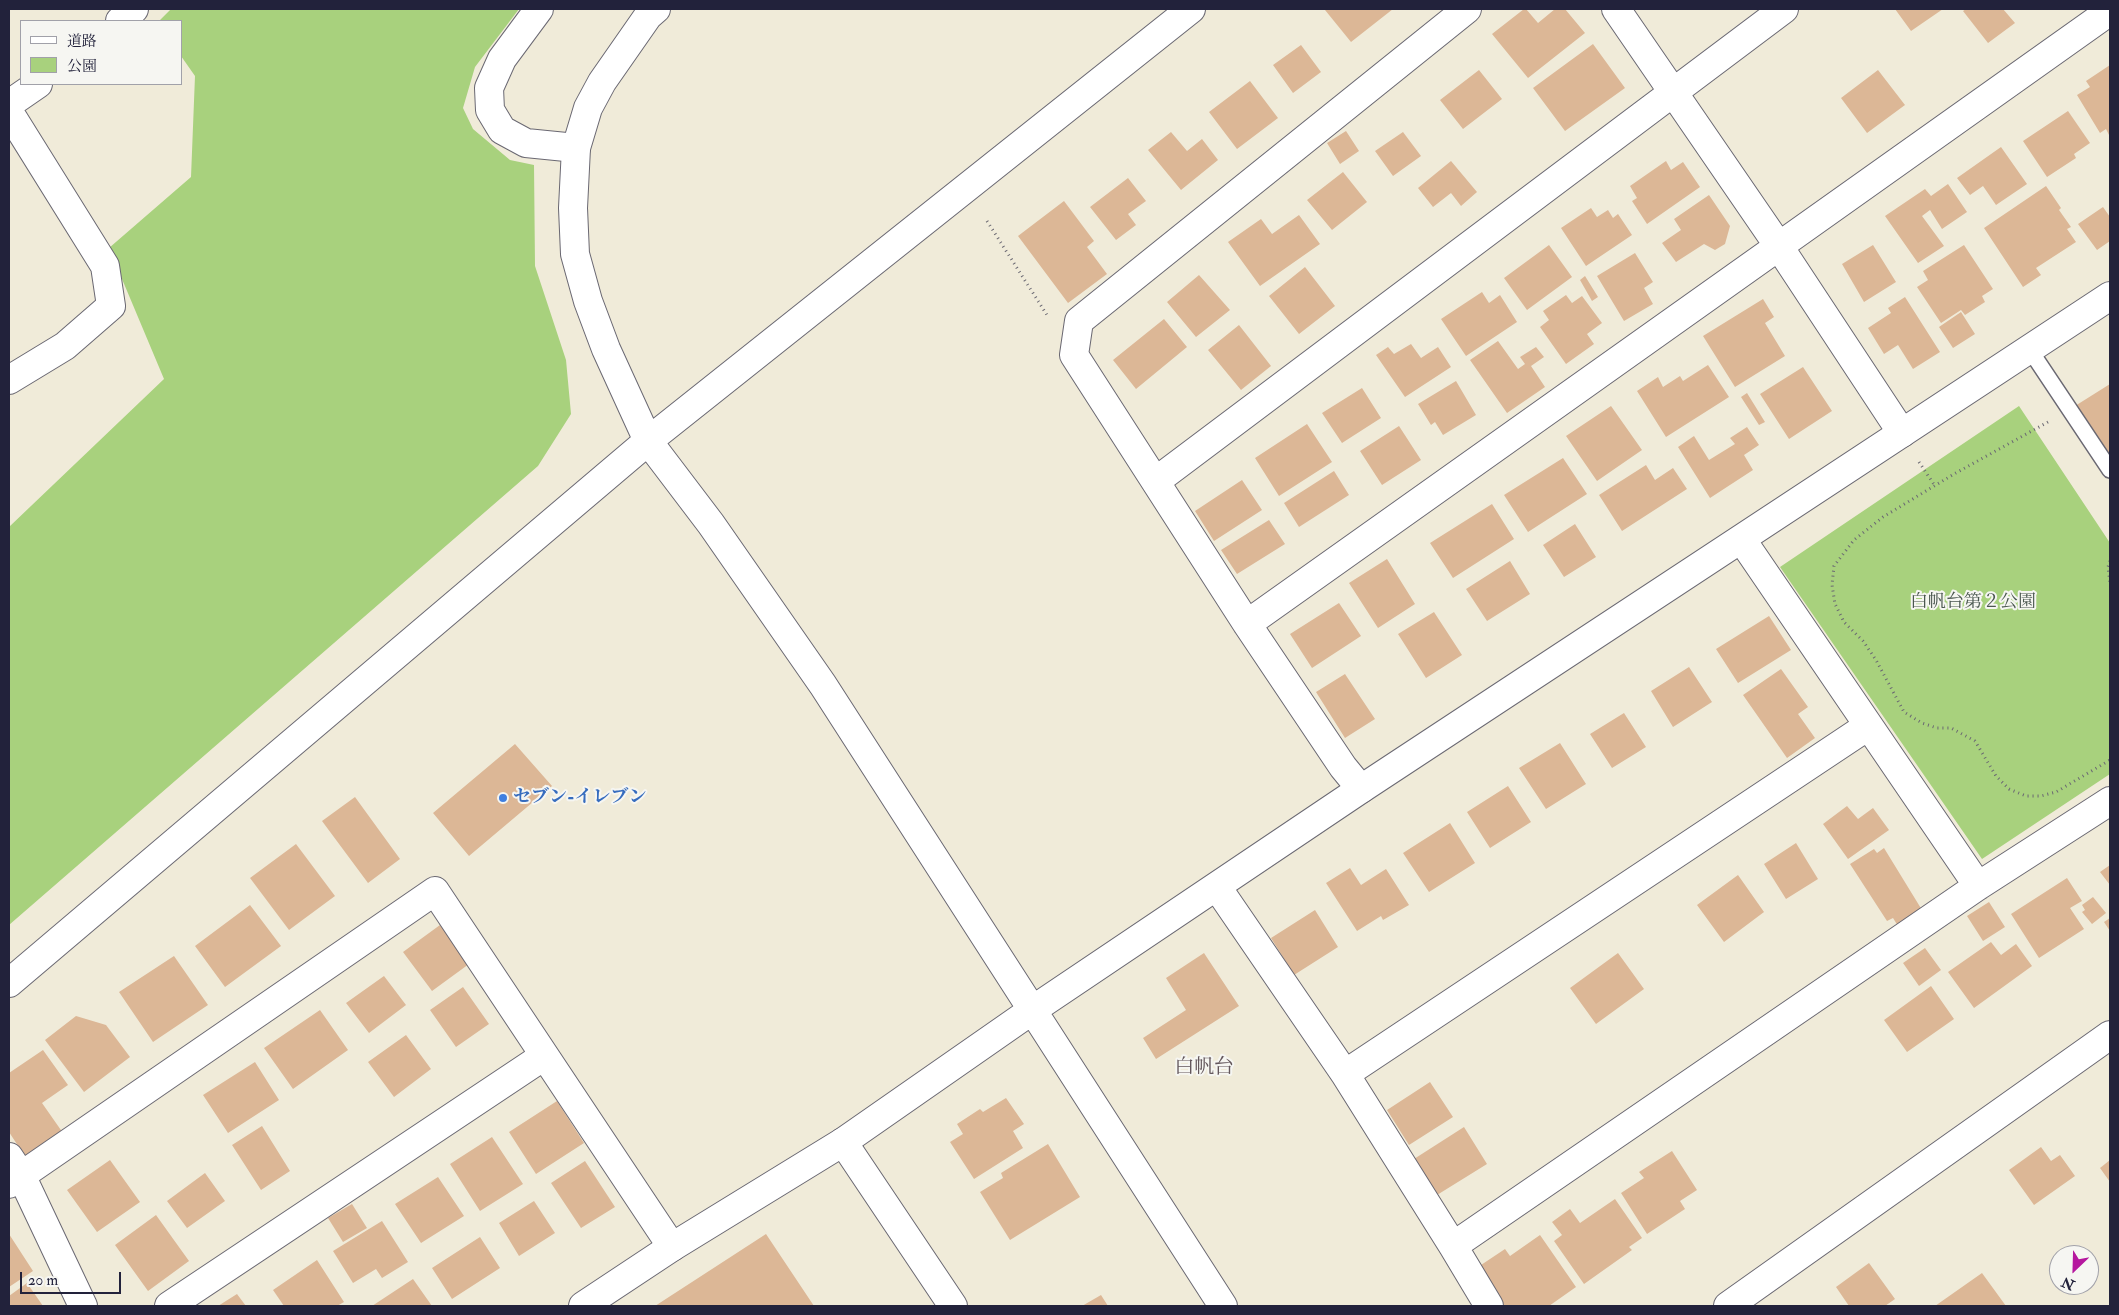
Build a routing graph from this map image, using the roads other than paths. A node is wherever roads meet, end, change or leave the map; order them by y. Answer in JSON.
{"nodes":[{"id":1,"x":134,"y":9,"type":"edge"},
{"id":2,"x":539,"y":9,"type":"edge"},
{"id":3,"x":656,"y":9,"type":"edge"},
{"id":4,"x":1191,"y":9,"type":"edge"},
{"id":5,"x":1467,"y":9,"type":"edge"},
{"id":6,"x":1616,"y":9,"type":"edge"},
{"id":7,"x":1784,"y":9,"type":"edge"},
{"id":8,"x":2110,"y":11,"type":"edge"},
{"id":9,"x":121,"y":20,"type":"edge"},
{"id":10,"x":37,"y":85,"type":"edge"},
{"id":11,"x":1674,"y":92,"type":"junction"},
{"id":12,"x":9,"y":104,"type":"edge"},
{"id":13,"x":9,"y":112,"type":"edge"},
{"id":14,"x":576,"y":148,"type":"junction"},
{"id":15,"x":1778,"y":245,"type":"junction"},
{"id":16,"x":2110,"y":296,"type":"edge"},
{"id":17,"x":2030,"y":350,"type":"junction"},
{"id":18,"x":9,"y":380,"type":"edge"},
{"id":19,"x":1902,"y":433,"type":"junction"},
{"id":20,"x":648,"y":441,"type":"junction"},
{"id":21,"x":2110,"y":470,"type":"edge"},
{"id":22,"x":1156,"y":481,"type":"junction"},
{"id":23,"x":1742,"y":540,"type":"junction"},
{"id":24,"x":1247,"y":624,"type":"junction"},
{"id":25,"x":1868,"y":726,"type":"junction"},
{"id":26,"x":1361,"y":789,"type":"junction"},
{"id":27,"x":2110,"y":801,"type":"edge"},
{"id":28,"x":1978,"y":886,"type":"junction"},
{"id":29,"x":1217,"y":887,"type":"junction"},
{"id":30,"x":9,"y":983,"type":"edge"},
{"id":31,"x":1031,"y":1011,"type":"junction"},
{"id":32,"x":2110,"y":1035,"type":"edge"},
{"id":33,"x":544,"y":1056,"type":"junction"},
{"id":34,"x":1345,"y":1074,"type":"junction"},
{"id":35,"x":843,"y":1142,"type":"junction"},
{"id":36,"x":13,"y":1172,"type":"edge"},
{"id":37,"x":1453,"y":1246,"type":"junction"},
{"id":38,"x":672,"y":1247,"type":"junction"},
{"id":39,"x":82,"y":1306,"type":"edge"},
{"id":40,"x":169,"y":1306,"type":"edge"},
{"id":41,"x":583,"y":1306,"type":"edge"},
{"id":42,"x":953,"y":1306,"type":"edge"},
{"id":43,"x":1223,"y":1306,"type":"edge"},
{"id":44,"x":1489,"y":1306,"type":"edge"},
{"id":45,"x":1728,"y":1306,"type":"edge"}],
"edges":[{"from":1,"to":9,"type":"street"},
{"from":2,"to":14,"type":"street"},
{"from":3,"to":14,"type":"street"},
{"from":4,"to":20,"type":"street"},
{"from":5,"to":22,"type":"street"},
{"from":6,"to":11,"type":"street"},
{"from":7,"to":11,"type":"street"},
{"from":8,"to":15,"type":"street"},
{"from":10,"to":12,"type":"street"},
{"from":11,"to":15,"type":"street"},
{"from":11,"to":22,"type":"street"},
{"from":13,"to":18,"type":"street"},
{"from":14,"to":20,"type":"street"},
{"from":15,"to":19,"type":"street"},
{"from":15,"to":24,"type":"street"},
{"from":16,"to":17,"type":"street"},
{"from":17,"to":19,"type":"street"},
{"from":17,"to":21,"type":"lane"},
{"from":19,"to":23,"type":"street"},
{"from":20,"to":30,"type":"street"},
{"from":20,"to":31,"type":"street"},
{"from":22,"to":24,"type":"street"},
{"from":23,"to":25,"type":"street"},
{"from":23,"to":26,"type":"street"},
{"from":24,"to":26,"type":"street"},
{"from":25,"to":28,"type":"street"},
{"from":25,"to":34,"type":"street"},
{"from":26,"to":29,"type":"street"},
{"from":27,"to":28,"type":"street"},
{"from":28,"to":37,"type":"street"},
{"from":29,"to":31,"type":"street"},
{"from":29,"to":34,"type":"street"},
{"from":31,"to":35,"type":"street"},
{"from":31,"to":43,"type":"street"},
{"from":32,"to":45,"type":"street"},
{"from":33,"to":36,"type":"street"},
{"from":33,"to":38,"type":"street"},
{"from":33,"to":40,"type":"street"},
{"from":34,"to":37,"type":"street"},
{"from":35,"to":38,"type":"street"},
{"from":35,"to":42,"type":"street"},
{"from":36,"to":39,"type":"street"},
{"from":37,"to":44,"type":"street"},
{"from":38,"to":41,"type":"street"}]}
